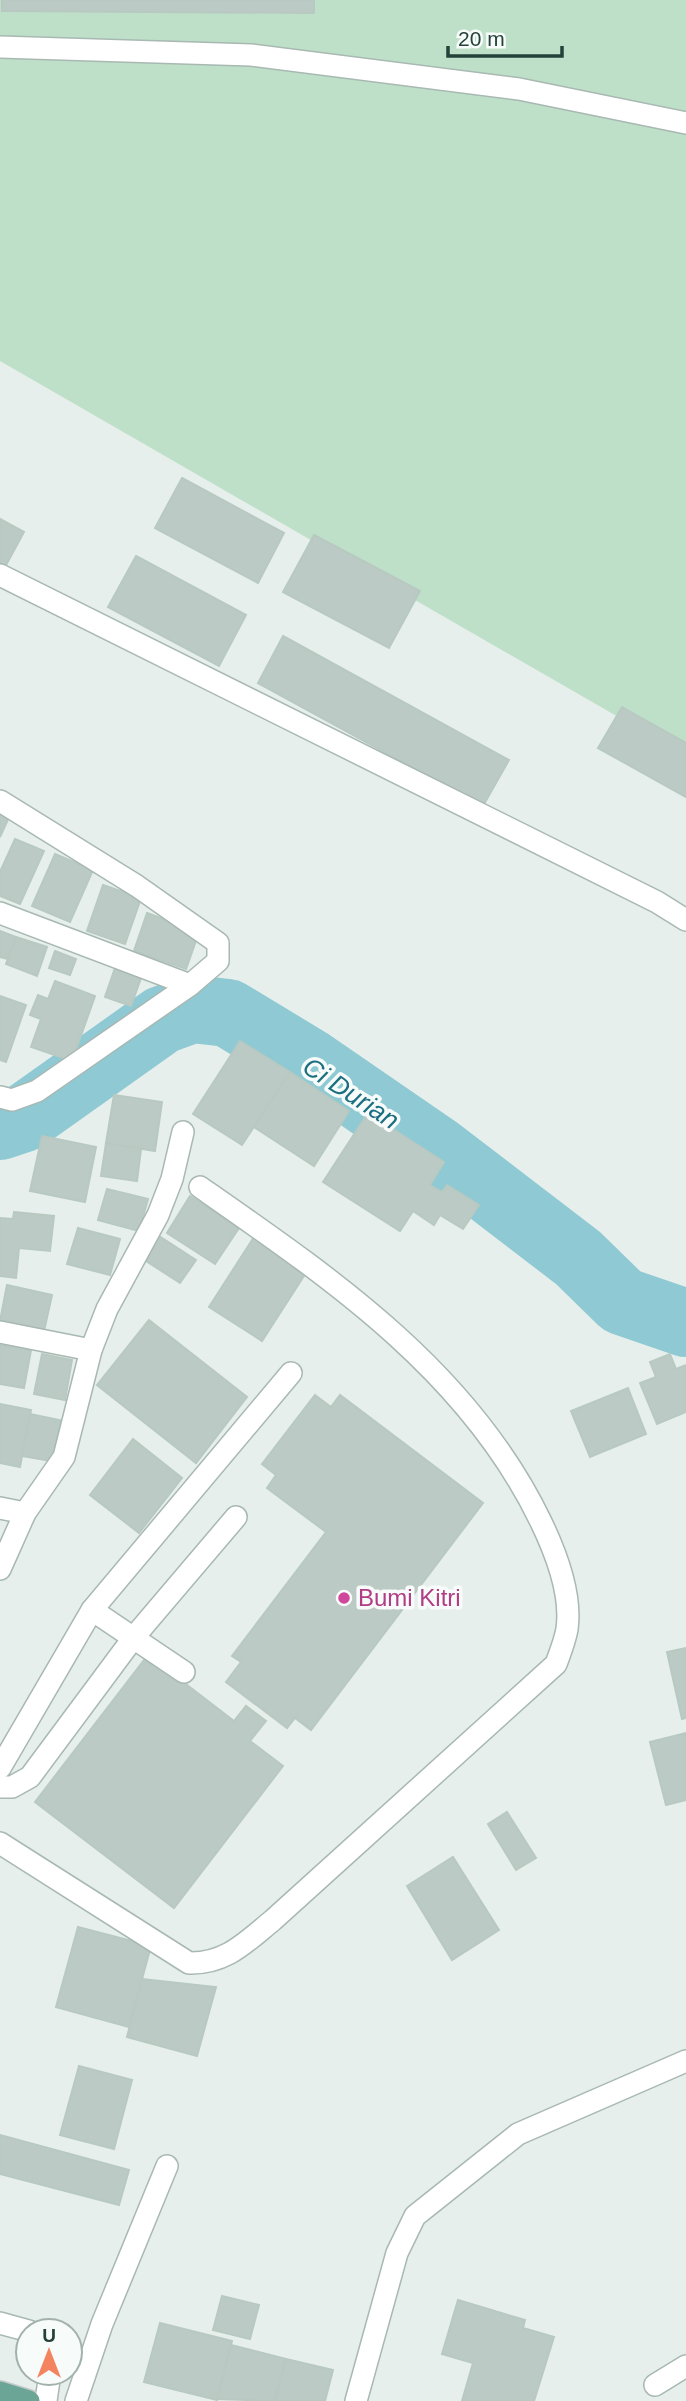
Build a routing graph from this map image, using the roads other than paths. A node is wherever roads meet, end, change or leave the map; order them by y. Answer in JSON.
{"nodes":[{"id":1,"x":0,"y":47,"type":"edge"},
{"id":2,"x":686,"y":123,"type":"edge"},
{"id":3,"x":0,"y":575,"type":"edge"},
{"id":4,"x":0,"y":801,"type":"edge"},
{"id":5,"x":0,"y":913,"type":"edge"},
{"id":6,"x":686,"y":920,"type":"edge"},
{"id":7,"x":190,"y":985,"type":"junction"},
{"id":8,"x":0,"y":1097,"type":"edge"},
{"id":9,"x":183,"y":1132,"type":"dead end"},
{"id":10,"x":200,"y":1187,"type":"dead end"},
{"id":11,"x":0,"y":1332,"type":"edge"},
{"id":12,"x":91,"y":1350,"type":"junction"},
{"id":13,"x":291,"y":1373,"type":"dead end"},
{"id":14,"x":0,"y":1508,"type":"edge"},
{"id":15,"x":25,"y":1513,"type":"junction"},
{"id":16,"x":236,"y":1517,"type":"dead end"},
{"id":17,"x":0,"y":1569,"type":"edge"},
{"id":18,"x":92,"y":1610,"type":"junction"},
{"id":19,"x":134,"y":1637,"type":"junction"},
{"id":20,"x":184,"y":1672,"type":"dead end"},
{"id":21,"x":0,"y":1768,"type":"edge"},
{"id":22,"x":0,"y":1787,"type":"edge"},
{"id":23,"x":0,"y":1843,"type":"edge"},
{"id":24,"x":686,"y":2061,"type":"edge"},
{"id":25,"x":167,"y":2166,"type":"dead end"},
{"id":26,"x":686,"y":2366,"type":"edge"},
{"id":27,"x":655,"y":2385,"type":"dead end"},
{"id":28,"x":76,"y":2401,"type":"edge"},
{"id":29,"x":356,"y":2401,"type":"edge"}],
"edges":[{"from":1,"to":2,"type":"street"},
{"from":3,"to":6,"type":"street"},
{"from":4,"to":7,"type":"street"},
{"from":5,"to":7,"type":"street"},
{"from":7,"to":8,"type":"street"},
{"from":9,"to":12,"type":"street"},
{"from":10,"to":23,"type":"street"},
{"from":11,"to":12,"type":"street"},
{"from":12,"to":15,"type":"street"},
{"from":13,"to":18,"type":"street"},
{"from":14,"to":15,"type":"street"},
{"from":15,"to":17,"type":"street"},
{"from":16,"to":19,"type":"street"},
{"from":18,"to":19,"type":"street"},
{"from":18,"to":21,"type":"street"},
{"from":19,"to":20,"type":"street"},
{"from":19,"to":22,"type":"street"},
{"from":24,"to":29,"type":"street"},
{"from":25,"to":28,"type":"street"},
{"from":26,"to":27,"type":"street"}]}
